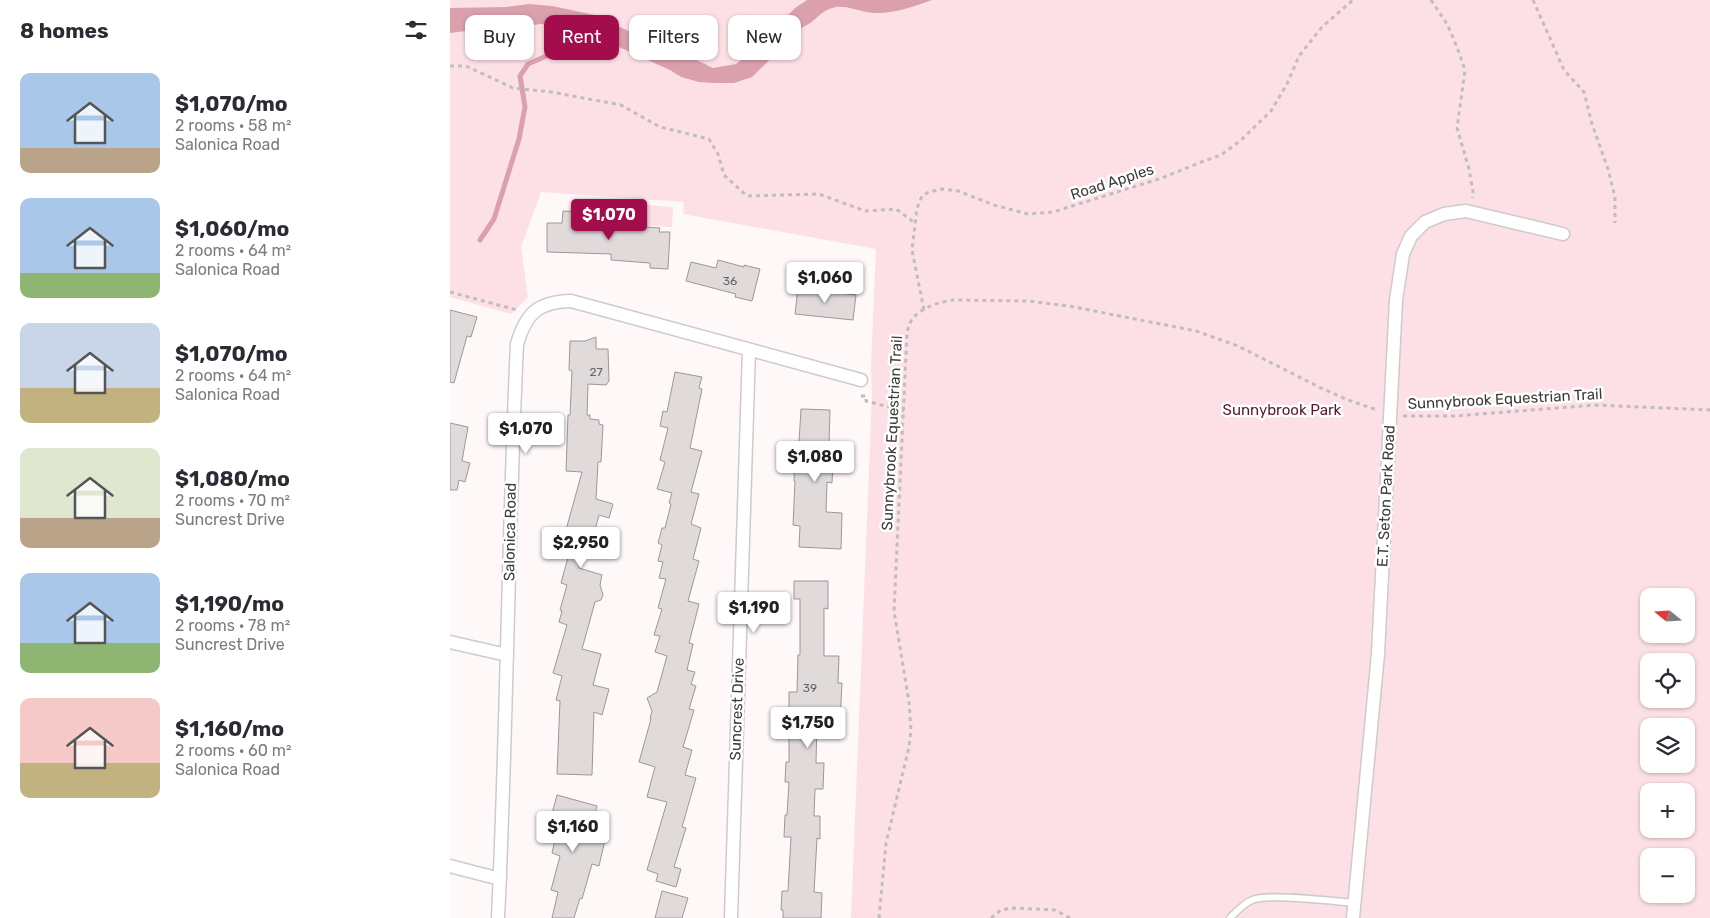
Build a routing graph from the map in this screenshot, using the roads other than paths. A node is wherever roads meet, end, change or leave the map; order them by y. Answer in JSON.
{"nodes":[{"id":1,"x":1562,"y":234,"type":"dead end"},
{"id":2,"x":749,"y":350,"type":"junction"},
{"id":3,"x":861,"y":380,"type":"dead end"},
{"id":4,"x":450,"y":642,"type":"edge"},
{"id":5,"x":506,"y":656,"type":"junction"},
{"id":6,"x":450,"y":866,"type":"edge"},
{"id":7,"x":500,"y":879,"type":"junction"},
{"id":8,"x":1354,"y":903,"type":"junction"},
{"id":9,"x":498,"y":918,"type":"edge"},
{"id":10,"x":731,"y":918,"type":"edge"},
{"id":11,"x":1230,"y":918,"type":"edge"},
{"id":12,"x":1352,"y":918,"type":"edge"}],
"edges":[{"from":1,"to":8,"type":"street","name":"E.T. Seton Park Road"},
{"from":2,"to":3,"type":"street","name":"Salonica Road"},
{"from":2,"to":5,"type":"street","name":"Salonica Road"},
{"from":2,"to":10,"type":"street","name":"Suncrest Drive"},
{"from":4,"to":5,"type":"street"},
{"from":5,"to":7,"type":"street","name":"Salonica Road"},
{"from":6,"to":7,"type":"street"},
{"from":7,"to":9,"type":"street","name":"Salonica Road"},
{"from":8,"to":11,"type":"lane"},
{"from":8,"to":12,"type":"street","name":"E.T. Seton Park Road"}]}
